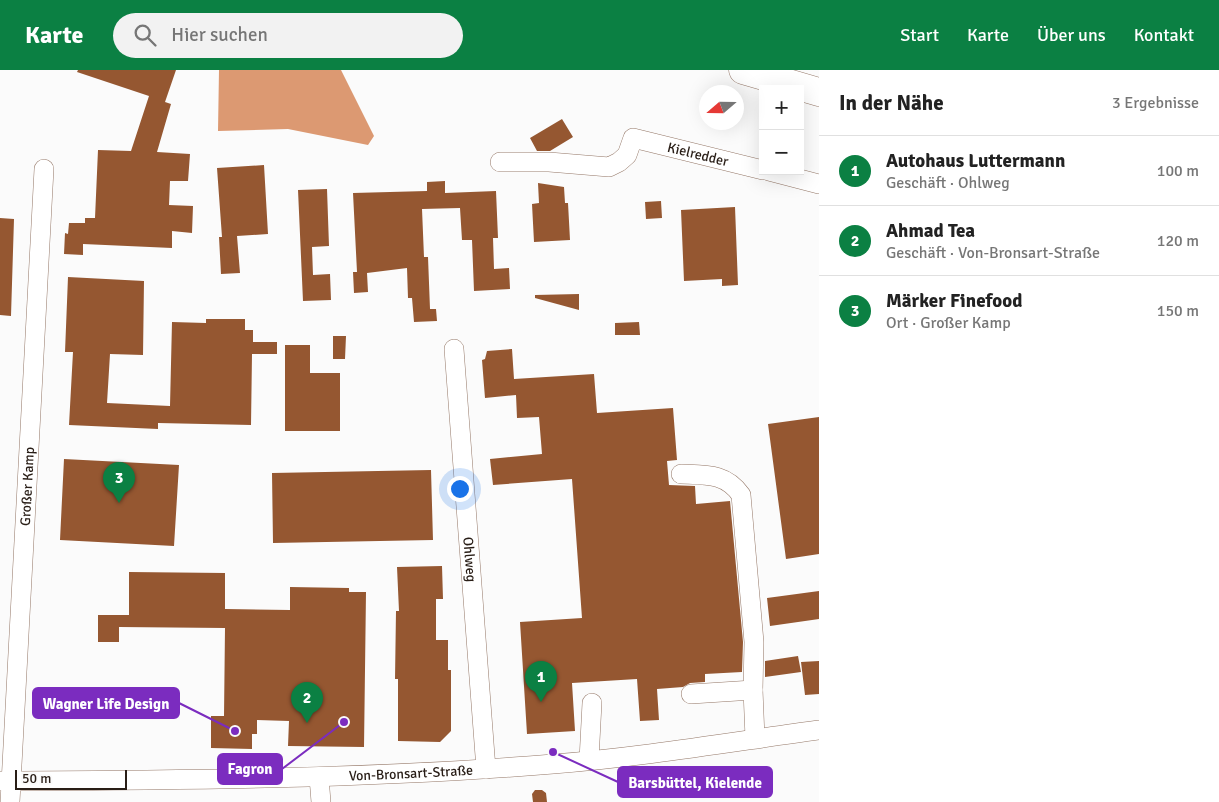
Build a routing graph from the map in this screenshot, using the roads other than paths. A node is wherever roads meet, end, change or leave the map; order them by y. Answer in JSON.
{"nodes":[{"id":1,"x":743,"y":70,"type":"edge"},
{"id":2,"x":819,"y":92,"type":"edge"},
{"id":3,"x":500,"y":162,"type":"dead end"},
{"id":4,"x":44,"y":169,"type":"dead end"},
{"id":5,"x":759,"y":169,"type":"edge"},
{"id":6,"x":784,"y":175,"type":"edge"},
{"id":7,"x":819,"y":184,"type":"edge"},
{"id":8,"x":454,"y":349,"type":"dead end"},
{"id":9,"x":681,"y":474,"type":"dead end"},
{"id":10,"x":753,"y":690,"type":"junction"},
{"id":11,"x":8,"y":694,"type":"edge"},
{"id":12,"x":691,"y":694,"type":"dead end"},
{"id":13,"x":592,"y":703,"type":"dead end"},
{"id":14,"x":819,"y":730,"type":"edge"},
{"id":15,"x":755,"y":738,"type":"junction"},
{"id":16,"x":589,"y":760,"type":"junction"},
{"id":17,"x":486,"y":769,"type":"junction"},
{"id":18,"x":319,"y":777,"type":"junction"},
{"id":19,"x":6,"y":781,"type":"edge"},
{"id":20,"x":10,"y":802,"type":"edge"},
{"id":21,"x":321,"y":802,"type":"edge"}],
"edges":[{"from":1,"to":2,"type":"highway"},
{"from":3,"to":5,"type":"street","name":"Kielredder"},
{"from":4,"to":11,"type":"street","name":"Großer Kamp"},
{"from":6,"to":7,"type":"street"},
{"from":8,"to":17,"type":"street","name":"Ohlweg"},
{"from":9,"to":10,"type":"street"},
{"from":10,"to":12,"type":"street"},
{"from":10,"to":15,"type":"street"},
{"from":11,"to":19,"type":"street","name":"Großer Kamp"},
{"from":13,"to":16,"type":"street"},
{"from":14,"to":15,"type":"street","name":"Von-Bronsart-Straße"},
{"from":15,"to":16,"type":"street","name":"Von-Bronsart-Straße"},
{"from":16,"to":17,"type":"street","name":"Von-Bronsart-Straße"},
{"from":17,"to":18,"type":"street","name":"Von-Bronsart-Straße"},
{"from":18,"to":19,"type":"street","name":"Von-Bronsart-Straße"},
{"from":18,"to":21,"type":"street"},
{"from":19,"to":20,"type":"street","name":"Großer Kamp"}]}
